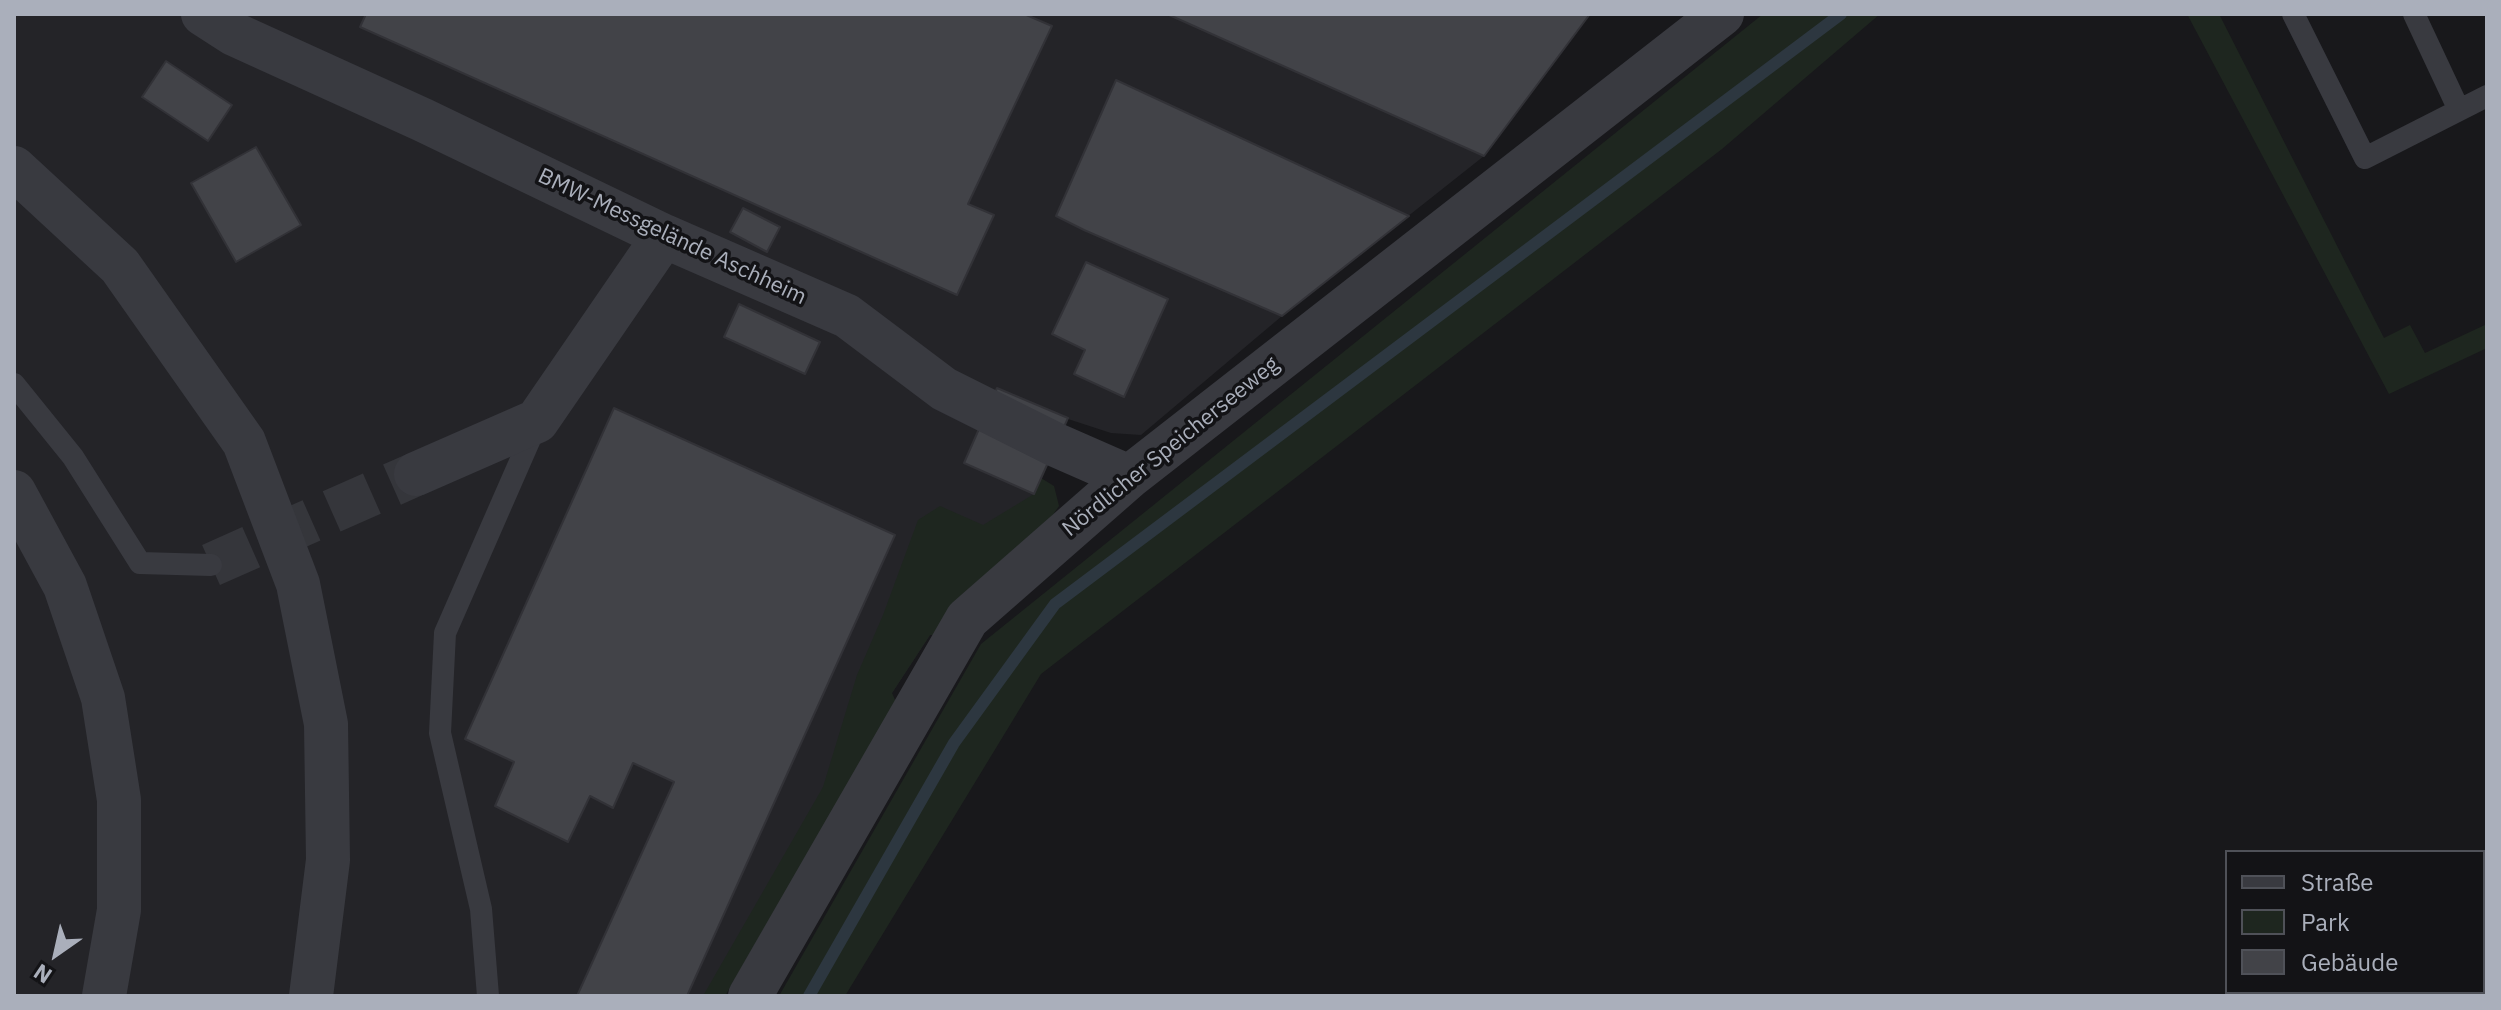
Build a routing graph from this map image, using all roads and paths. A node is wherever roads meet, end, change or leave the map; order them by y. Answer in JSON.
{"nodes":[{"id":1,"x":203,"y":14,"type":"edge"},
{"id":2,"x":1722,"y":14,"type":"edge"},
{"id":3,"x":2293,"y":14,"type":"edge"},
{"id":4,"x":2414,"y":14,"type":"edge"},
{"id":5,"x":2487,"y":96,"type":"edge"},
{"id":6,"x":2459,"y":110,"type":"junction"},
{"id":7,"x":14,"y":168,"type":"edge"},
{"id":8,"x":664,"y":236,"type":"junction"},
{"id":9,"x":14,"y":384,"type":"edge"},
{"id":10,"x":537,"y":421,"type":"junction"},
{"id":11,"x":416,"y":474,"type":"tunnel mouth"},
{"id":12,"x":1129,"y":477,"type":"junction"},
{"id":13,"x":14,"y":492,"type":"edge"},
{"id":14,"x":211,"y":565,"type":"tunnel mouth"},
{"id":15,"x":104,"y":996,"type":"edge"},
{"id":16,"x":311,"y":996,"type":"edge"},
{"id":17,"x":488,"y":996,"type":"edge"},
{"id":18,"x":750,"y":996,"type":"edge"}],
"edges":[{"from":1,"to":8,"type":"street","name":"BMW-Messgelände Aschheim"},
{"from":2,"to":12,"type":"street","name":"Nördlicher Speicherseeweg"},
{"from":3,"to":6,"type":"lane"},
{"from":4,"to":6,"type":"lane"},
{"from":5,"to":6,"type":"lane"},
{"from":7,"to":16,"type":"street"},
{"from":8,"to":10,"type":"street"},
{"from":8,"to":12,"type":"street","name":"BMW-Messgelände Aschheim"},
{"from":9,"to":14,"type":"lane"},
{"from":10,"to":11,"type":"street"},
{"from":10,"to":17,"type":"lane"},
{"from":12,"to":18,"type":"street","name":"Nördlicher Speicherseeweg"},
{"from":13,"to":15,"type":"street"}]}
